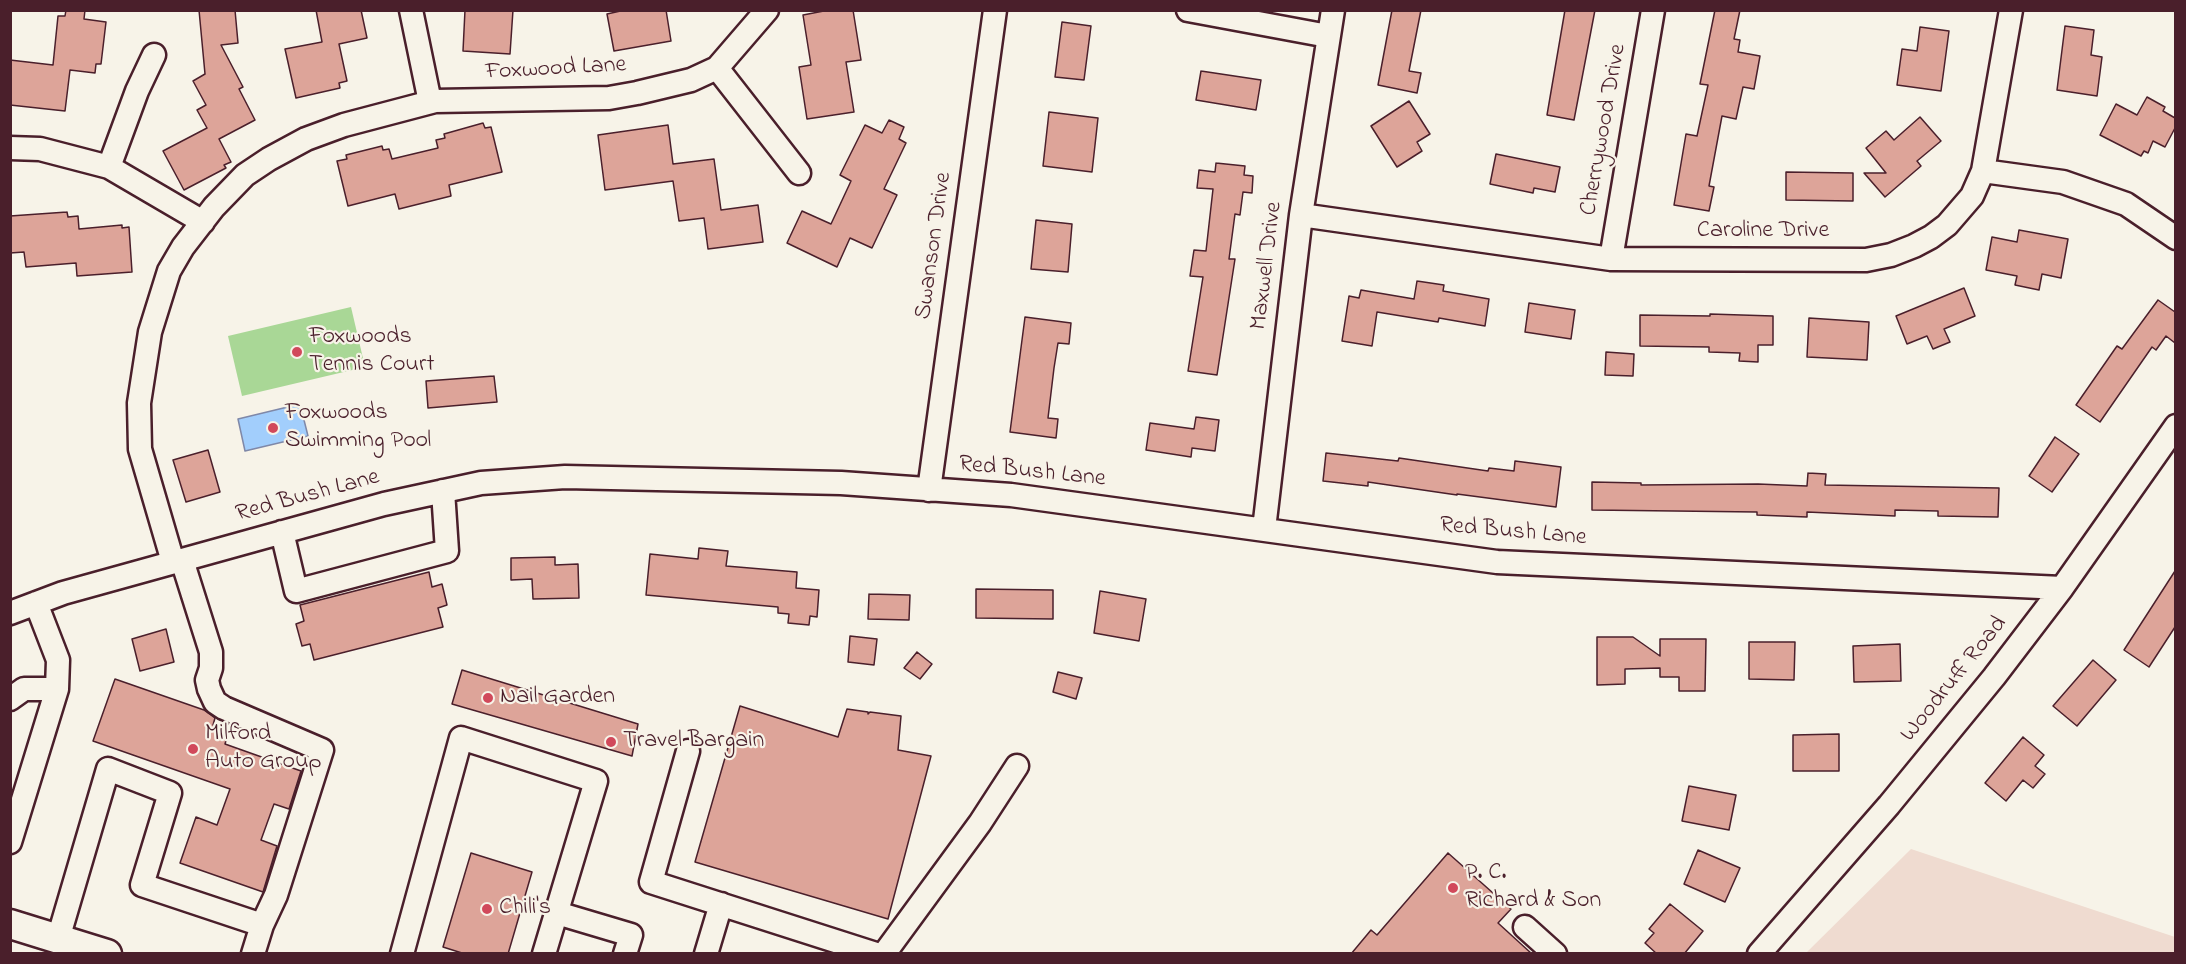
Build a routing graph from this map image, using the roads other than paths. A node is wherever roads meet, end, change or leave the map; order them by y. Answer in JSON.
{"nodes":[{"id":1,"x":411,"y":10,"type":"edge"},
{"id":2,"x":767,"y":10,"type":"edge"},
{"id":3,"x":995,"y":10,"type":"edge"},
{"id":4,"x":1188,"y":10,"type":"edge"},
{"id":5,"x":1333,"y":10,"type":"edge"},
{"id":6,"x":1653,"y":10,"type":"edge"},
{"id":7,"x":2011,"y":10,"type":"edge"},
{"id":8,"x":1328,"y":36,"type":"junction"},
{"id":9,"x":153,"y":55,"type":"dead end"},
{"id":10,"x":717,"y":68,"type":"junction"},
{"id":11,"x":430,"y":102,"type":"junction"},
{"id":12,"x":10,"y":148,"type":"edge"},
{"id":13,"x":109,"y":167,"type":"junction"},
{"id":14,"x":1983,"y":171,"type":"junction"},
{"id":15,"x":799,"y":173,"type":"dead end"},
{"id":16,"x":1301,"y":215,"type":"junction"},
{"id":17,"x":203,"y":222,"type":"junction"},
{"id":18,"x":2175,"y":238,"type":"edge"},
{"id":19,"x":1611,"y":259,"type":"junction"},
{"id":20,"x":2175,"y":426,"type":"edge"},
{"id":21,"x":929,"y":490,"type":"junction"},
{"id":22,"x":443,"y":491,"type":"junction"},
{"id":23,"x":1264,"y":529,"type":"junction"},
{"id":24,"x":282,"y":532,"type":"junction"},
{"id":25,"x":177,"y":561,"type":"junction"},
{"id":26,"x":2062,"y":588,"type":"junction"},
{"id":27,"x":36,"y":603,"type":"junction"},
{"id":28,"x":10,"y":613,"type":"edge"},
{"id":29,"x":57,"y":689,"type":"junction"},
{"id":30,"x":10,"y":699,"type":"edge"},
{"id":31,"x":688,"y":751,"type":"dead end"},
{"id":32,"x":1017,"y":766,"type":"dead end"},
{"id":33,"x":10,"y":842,"type":"edge"},
{"id":34,"x":721,"y":904,"type":"junction"},
{"id":35,"x":558,"y":913,"type":"junction"},
{"id":36,"x":262,"y":926,"type":"junction"},
{"id":37,"x":1525,"y":927,"type":"dead end"},
{"id":38,"x":13,"y":930,"type":"edge"},
{"id":39,"x":58,"y":939,"type":"junction"},
{"id":40,"x":106,"y":954,"type":"edge"},
{"id":41,"x":253,"y":954,"type":"edge"},
{"id":42,"x":402,"y":954,"type":"edge"},
{"id":43,"x":544,"y":954,"type":"edge"},
{"id":44,"x":626,"y":954,"type":"edge"},
{"id":45,"x":706,"y":954,"type":"edge"},
{"id":46,"x":876,"y":954,"type":"edge"},
{"id":47,"x":884,"y":954,"type":"edge"},
{"id":48,"x":1556,"y":954,"type":"edge"},
{"id":49,"x":1759,"y":954,"type":"edge"}],
"edges":[{"from":1,"to":11,"type":"street"},
{"from":2,"to":10,"type":"street","name":"Foxwood Lane"},
{"from":3,"to":21,"type":"street","name":"Swanson Drive"},
{"from":4,"to":8,"type":"street"},
{"from":5,"to":8,"type":"street","name":"Maxwell Drive"},
{"from":6,"to":19,"type":"street","name":"Cherrywood Drive"},
{"from":7,"to":14,"type":"street","name":"Caroline Drive"},
{"from":8,"to":16,"type":"street","name":"Maxwell Drive"},
{"from":9,"to":13,"type":"street"},
{"from":10,"to":11,"type":"street","name":"Foxwood Lane"},
{"from":10,"to":15,"type":"street"},
{"from":11,"to":17,"type":"street","name":"Foxwood Lane"},
{"from":12,"to":13,"type":"street"},
{"from":13,"to":17,"type":"street"},
{"from":14,"to":18,"type":"street"},
{"from":14,"to":19,"type":"street","name":"Caroline Drive"},
{"from":16,"to":19,"type":"street","name":"Caroline Drive"},
{"from":16,"to":23,"type":"street","name":"Maxwell Drive"},
{"from":17,"to":25,"type":"street","name":"Foxwood Lane"},
{"from":20,"to":26,"type":"street","name":"Woodruff Road"},
{"from":21,"to":22,"type":"street","name":"Red Bush Lane"},
{"from":21,"to":23,"type":"street","name":"Red Bush Lane"},
{"from":22,"to":24,"type":"street","name":"Red Bush Lane"},
{"from":22,"to":24,"type":"street"},
{"from":23,"to":26,"type":"street","name":"Red Bush Lane"},
{"from":24,"to":25,"type":"street","name":"Red Bush Lane"},
{"from":25,"to":27,"type":"street","name":"Red Bush Lane"},
{"from":25,"to":36,"type":"street","name":"Foxwood Lane"},
{"from":26,"to":49,"type":"street","name":"Woodruff Road"},
{"from":27,"to":28,"type":"street","name":"Red Bush Lane"},
{"from":27,"to":29,"type":"street"},
{"from":29,"to":30,"type":"street"},
{"from":29,"to":33,"type":"street"},
{"from":31,"to":34,"type":"street"},
{"from":32,"to":47,"type":"street"},
{"from":34,"to":45,"type":"street"},
{"from":34,"to":46,"type":"street"},
{"from":35,"to":42,"type":"street"},
{"from":35,"to":43,"type":"street"},
{"from":35,"to":44,"type":"street"},
{"from":36,"to":39,"type":"street"},
{"from":36,"to":41,"type":"street"},
{"from":37,"to":48,"type":"street"},
{"from":38,"to":39,"type":"main road"},
{"from":39,"to":40,"type":"main road"}]}
